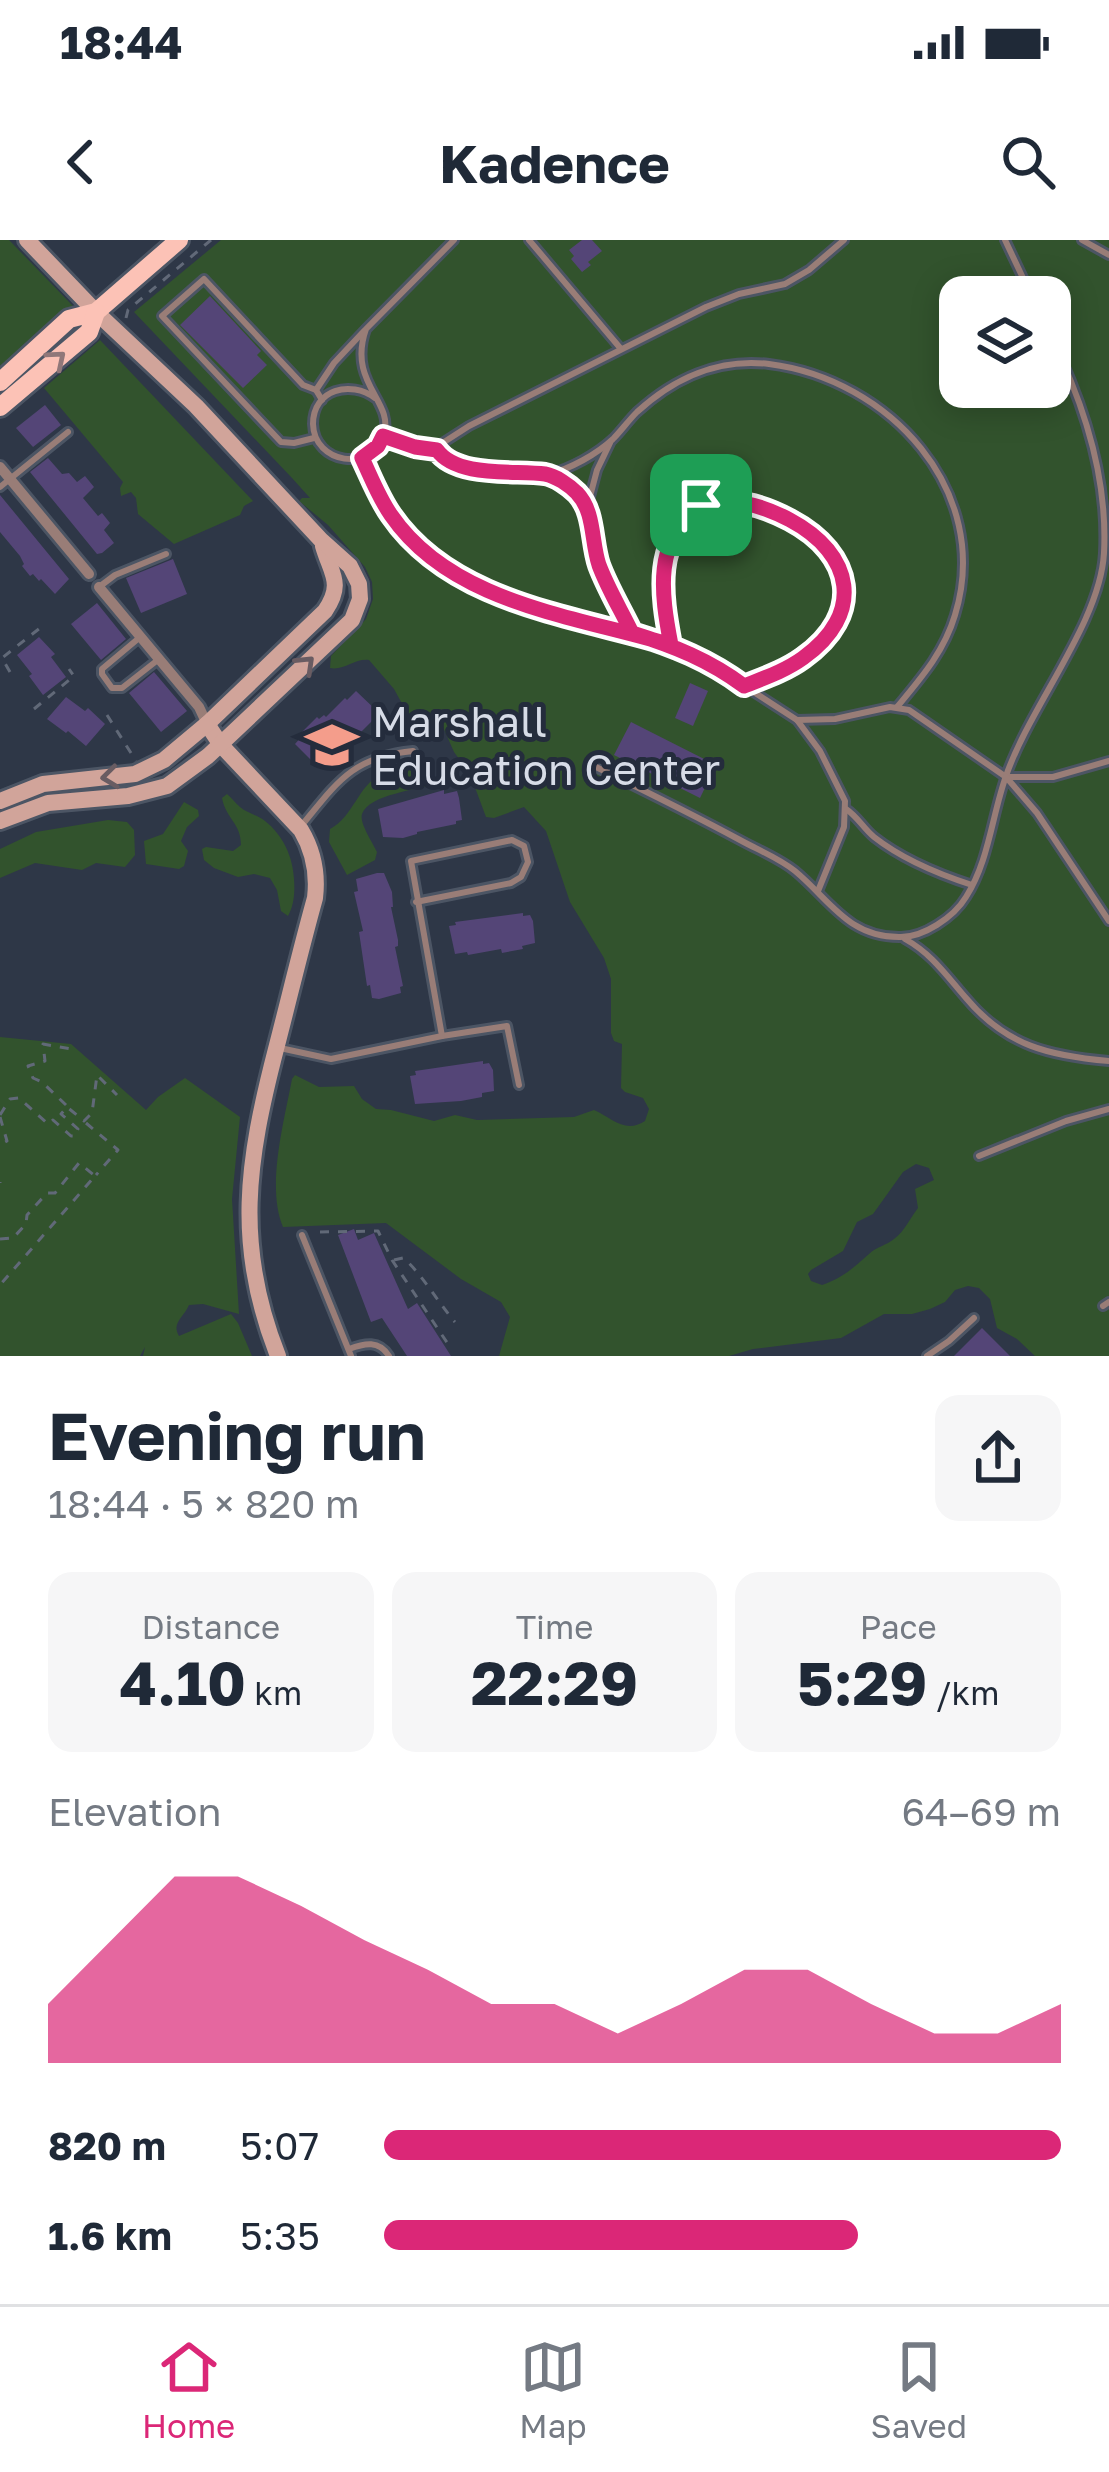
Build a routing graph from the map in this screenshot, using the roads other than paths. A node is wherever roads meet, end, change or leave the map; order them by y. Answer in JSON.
{"nodes":[{"id":1,"x":27,"y":240,"type":"edge"},
{"id":2,"x":179,"y":240,"type":"edge"},
{"id":3,"x":454,"y":240,"type":"edge"},
{"id":4,"x":530,"y":240,"type":"edge"},
{"id":5,"x":844,"y":240,"type":"edge"},
{"id":6,"x":1004,"y":240,"type":"edge"},
{"id":7,"x":1082,"y":240,"type":"edge"},
{"id":8,"x":1109,"y":254,"type":"edge"},
{"id":9,"x":1022,"y":276,"type":"edge"},
{"id":10,"x":96,"y":312,"type":"junction"},
{"id":11,"x":366,"y":328,"type":"junction"},
{"id":12,"x":621,"y":349,"type":"junction"},
{"id":13,"x":1071,"y":381,"type":"edge"},
{"id":14,"x":316,"y":389,"type":"junction"},
{"id":15,"x":2,"y":393,"type":"edge"},
{"id":16,"x":375,"y":398,"type":"junction"},
{"id":17,"x":322,"y":400,"type":"junction"},
{"id":18,"x":68,"y":432,"type":"dead end"},
{"id":19,"x":383,"y":436,"type":"junction"},
{"id":20,"x":316,"y":437,"type":"junction"},
{"id":21,"x":611,"y":441,"type":"junction"},
{"id":22,"x":437,"y":450,"type":"junction"},
{"id":23,"x":362,"y":458,"type":"junction"},
{"id":24,"x":0,"y":467,"type":"edge"},
{"id":25,"x":550,"y":474,"type":"junction"},
{"id":26,"x":5,"y":483,"type":"edge"},
{"id":27,"x":587,"y":508,"type":"junction"},
{"id":28,"x":321,"y":540,"type":"junction"},
{"id":29,"x":166,"y":554,"type":"dead end"},
{"id":30,"x":89,"y":574,"type":"dead end"},
{"id":31,"x":100,"y":587,"type":"joint"},
{"id":32,"x":632,"y":633,"type":"junction"},
{"id":33,"x":141,"y":637,"type":"junction"},
{"id":34,"x":671,"y":645,"type":"junction"},
{"id":35,"x":159,"y":659,"type":"junction"},
{"id":36,"x":744,"y":686,"type":"junction"},
{"id":37,"x":897,"y":707,"type":"junction"},
{"id":38,"x":797,"y":720,"type":"junction"},
{"id":39,"x":207,"y":724,"type":"junction"},
{"id":40,"x":221,"y":745,"type":"junction"},
{"id":41,"x":413,"y":751,"type":"dead end"},
{"id":42,"x":1109,"y":761,"type":"edge"},
{"id":43,"x":594,"y":766,"type":"dead end"},
{"id":44,"x":1006,"y":777,"type":"junction"},
{"id":45,"x":0,"y":801,"type":"edge"},
{"id":46,"x":846,"y":809,"type":"junction"},
{"id":47,"x":0,"y":821,"type":"edge"},
{"id":48,"x":300,"y":828,"type":"junction"},
{"id":49,"x":972,"y":885,"type":"junction"},
{"id":50,"x":818,"y":890,"type":"junction"},
{"id":51,"x":416,"y":902,"type":"junction"},
{"id":52,"x":1109,"y":921,"type":"edge"},
{"id":53,"x":903,"y":938,"type":"junction"},
{"id":54,"x":442,"y":1036,"type":"junction"},
{"id":55,"x":276,"y":1047,"type":"junction"},
{"id":56,"x":1109,"y":1060,"type":"edge"},
{"id":57,"x":519,"y":1085,"type":"dead end"},
{"id":58,"x":1109,"y":1108,"type":"edge"},
{"id":59,"x":979,"y":1156,"type":"dead end"},
{"id":60,"x":302,"y":1235,"type":"dead end"},
{"id":61,"x":974,"y":1318,"type":"dead end"},
{"id":62,"x":350,"y":1352,"type":"edge"},
{"id":63,"x":278,"y":1356,"type":"edge"},
{"id":64,"x":389,"y":1356,"type":"edge"},
{"id":65,"x":927,"y":1356,"type":"edge"}],
"edges":[{"from":1,"to":10,"type":"street"},
{"from":2,"to":10,"type":"main road"},
{"from":3,"to":11,"type":"lane"},
{"from":4,"to":12,"type":"lane"},
{"from":5,"to":12,"type":"lane"},
{"from":6,"to":9,"type":"lane"},
{"from":7,"to":8,"type":"lane"},
{"from":10,"to":15,"type":"main road"},
{"from":10,"to":28,"type":"street"},
{"from":11,"to":14,"type":"lane"},
{"from":11,"to":16,"type":"lane"},
{"from":12,"to":22,"type":"lane"},
{"from":13,"to":44,"type":"lane"},
{"from":14,"to":17,"type":"lane"},
{"from":14,"to":20,"type":"lane"},
{"from":16,"to":17,"type":"lane"},
{"from":16,"to":19,"type":"lane"},
{"from":17,"to":20,"type":"lane"},
{"from":18,"to":26,"type":"lane"},
{"from":19,"to":22,"type":"lane"},
{"from":19,"to":23,"type":"lane"},
{"from":20,"to":23,"type":"lane"},
{"from":21,"to":25,"type":"lane"},
{"from":21,"to":27,"type":"lane"},
{"from":21,"to":37,"type":"lane"},
{"from":22,"to":25,"type":"lane"},
{"from":23,"to":32,"type":"lane"},
{"from":24,"to":26,"type":"street"},
{"from":25,"to":27,"type":"lane"},
{"from":26,"to":30,"type":"street"},
{"from":27,"to":32,"type":"lane"},
{"from":28,"to":39,"type":"street"},
{"from":40,"to":28,"type":"street","one_way":true},
{"from":29,"to":31,"type":"lane"},
{"from":31,"to":33,"type":"street"},
{"from":32,"to":34,"type":"lane"},
{"from":33,"to":35,"type":"street"},
{"from":33,"to":35,"type":"lane"},
{"from":34,"to":36,"type":"lane"},
{"from":34,"to":36,"type":"lane"},
{"from":35,"to":39,"type":"street"},
{"from":36,"to":38,"type":"lane"},
{"from":37,"to":38,"type":"lane"},
{"from":37,"to":44,"type":"lane"},
{"from":38,"to":46,"type":"lane"},
{"from":39,"to":40,"type":"street"},
{"from":39,"to":45,"type":"street","one_way":true},
{"from":40,"to":47,"type":"street"},
{"from":40,"to":48,"type":"street"},
{"from":41,"to":48,"type":"lane"},
{"from":42,"to":44,"type":"lane"},
{"from":43,"to":50,"type":"lane"},
{"from":44,"to":49,"type":"lane"},
{"from":44,"to":52,"type":"lane"},
{"from":46,"to":49,"type":"lane"},
{"from":46,"to":50,"type":"lane"},
{"from":48,"to":55,"type":"street"},
{"from":49,"to":53,"type":"lane"},
{"from":50,"to":53,"type":"lane"},
{"from":51,"to":51,"type":"lane"},
{"from":51,"to":54,"type":"lane"},
{"from":53,"to":56,"type":"lane"},
{"from":54,"to":55,"type":"lane"},
{"from":54,"to":57,"type":"lane"},
{"from":55,"to":63,"type":"street"},
{"from":58,"to":59,"type":"lane"},
{"from":60,"to":62,"type":"lane"},
{"from":61,"to":65,"type":"lane"},
{"from":62,"to":64,"type":"lane"}]}
